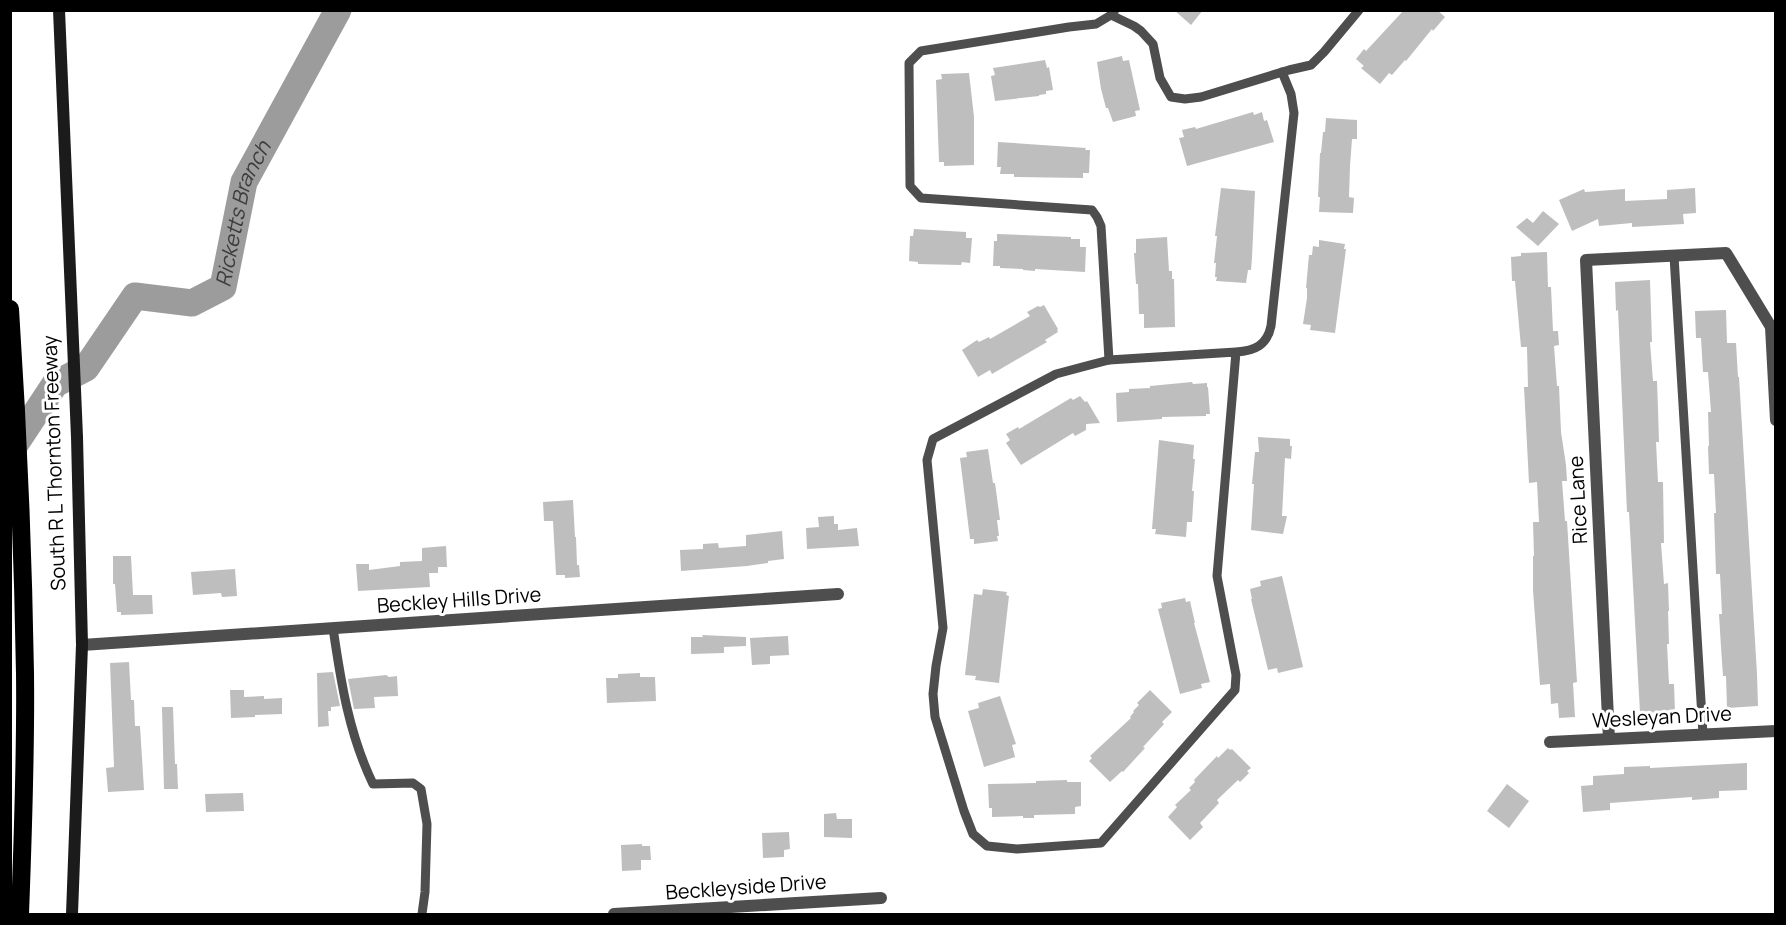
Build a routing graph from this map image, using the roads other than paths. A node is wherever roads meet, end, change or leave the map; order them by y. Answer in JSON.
{"nodes":[{"id":1,"x":59,"y":10,"type":"edge"},
{"id":2,"x":1359,"y":10,"type":"edge"},
{"id":3,"x":1113,"y":13,"type":"edge"},
{"id":4,"x":1282,"y":72,"type":"junction"},
{"id":5,"x":1674,"y":256,"type":"junction"},
{"id":6,"x":10,"y":309,"type":"edge"},
{"id":7,"x":1236,"y":352,"type":"junction"},
{"id":8,"x":1109,"y":360,"type":"junction"},
{"id":9,"x":1776,"y":420,"type":"edge"},
{"id":10,"x":838,"y":594,"type":"dead end"},
{"id":11,"x":333,"y":628,"type":"junction"},
{"id":12,"x":82,"y":645,"type":"junction"},
{"id":13,"x":1776,"y":731,"type":"edge"},
{"id":14,"x":1702,"y":734,"type":"junction"},
{"id":15,"x":1610,"y":739,"type":"junction"},
{"id":16,"x":1550,"y":742,"type":"dead end"},
{"id":17,"x":881,"y":898,"type":"dead end"},
{"id":18,"x":20,"y":915,"type":"edge"},
{"id":19,"x":72,"y":915,"type":"edge"},
{"id":20,"x":422,"y":915,"type":"edge"},
{"id":21,"x":614,"y":915,"type":"edge"}],
"edges":[{"from":1,"to":12,"type":"main road","name":"South R L Thornton Freeway"},
{"from":2,"to":4,"type":"lane"},
{"from":3,"to":4,"type":"lane"},
{"from":3,"to":8,"type":"lane"},
{"from":4,"to":7,"type":"lane"},
{"from":5,"to":9,"type":"street"},
{"from":5,"to":14,"type":"lane"},
{"from":5,"to":15,"type":"street","name":"Rice Lane"},
{"from":6,"to":18,"type":"highway","name":"South R L Thornton Freeway"},
{"from":7,"to":8,"type":"lane"},
{"from":7,"to":8,"type":"lane"},
{"from":10,"to":11,"type":"street","name":"Beckley Hills Drive"},
{"from":11,"to":12,"type":"street","name":"Beckley Hills Drive"},
{"from":11,"to":20,"type":"lane"},
{"from":12,"to":19,"type":"main road","name":"South R L Thornton Freeway"},
{"from":13,"to":14,"type":"street","name":"Wesleyan Drive"},
{"from":14,"to":15,"type":"street","name":"Wesleyan Drive"},
{"from":15,"to":16,"type":"street","name":"Wesleyan Drive"},
{"from":17,"to":21,"type":"street","name":"Beckleyside Drive"}]}
